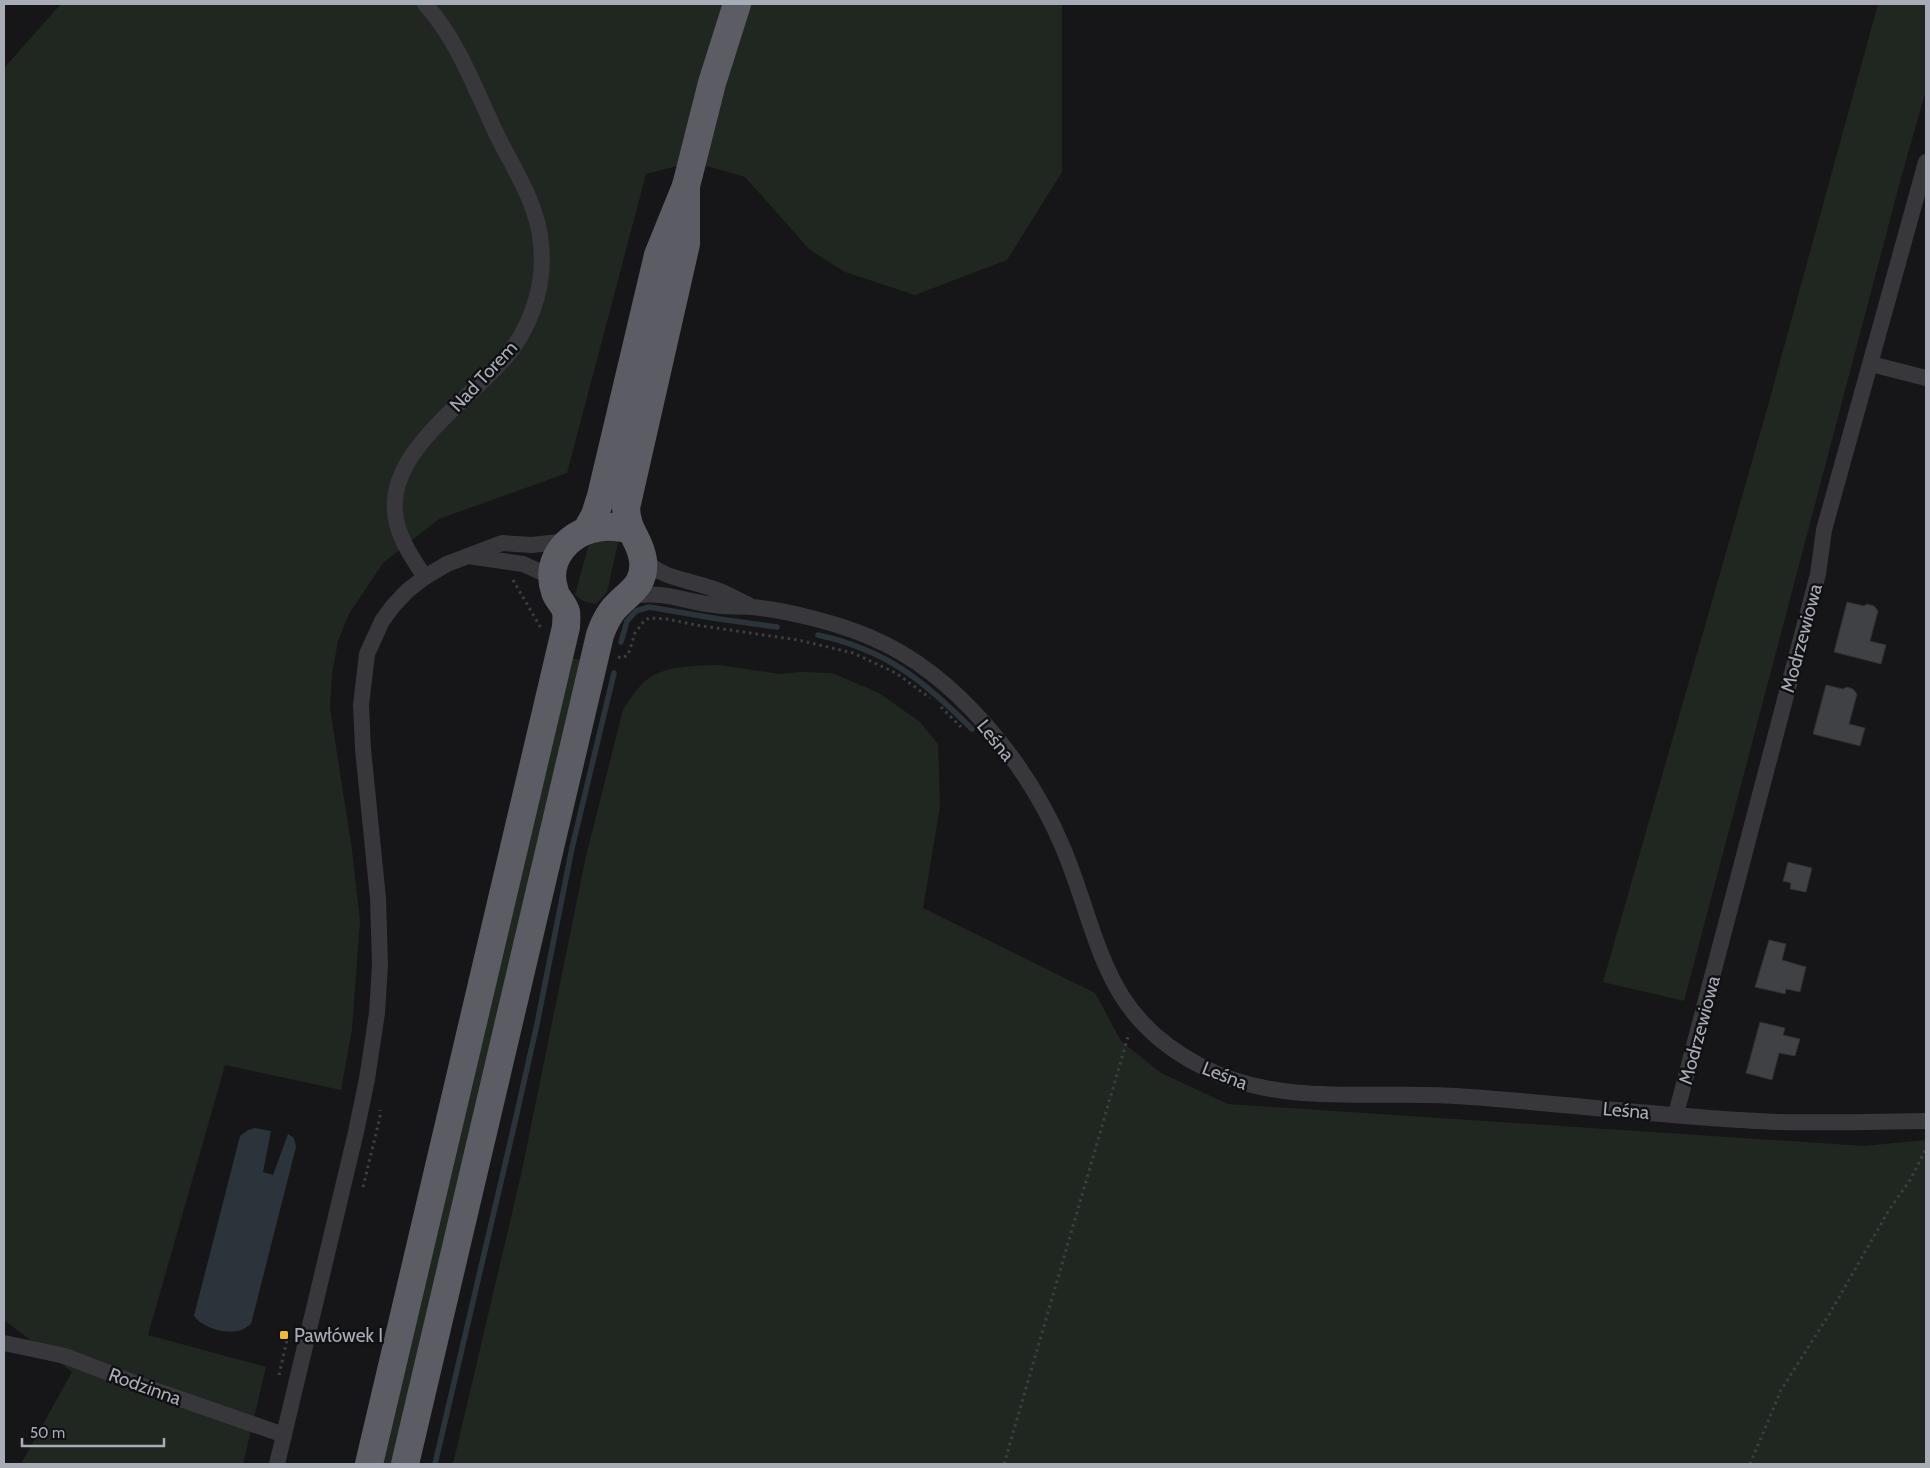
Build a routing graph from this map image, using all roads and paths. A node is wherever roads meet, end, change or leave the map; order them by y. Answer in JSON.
{"nodes":[{"id":1,"x":425,"y":4,"type":"edge"},
{"id":2,"x":737,"y":4,"type":"edge"},
{"id":3,"x":1926,"y":162,"type":"edge"},
{"id":4,"x":686,"y":186,"type":"junction"},
{"id":5,"x":1871,"y":364,"type":"junction"},
{"id":6,"x":1926,"y":378,"type":"edge"},
{"id":7,"x":630,"y":529,"type":"junction"},
{"id":8,"x":577,"y":536,"type":"junction"},
{"id":9,"x":468,"y":556,"type":"junction"},
{"id":10,"x":643,"y":560,"type":"junction"},
{"id":11,"x":425,"y":577,"type":"junction"},
{"id":12,"x":552,"y":577,"type":"junction"},
{"id":13,"x":622,"y":602,"type":"junction"},
{"id":14,"x":563,"y":607,"type":"junction"},
{"id":15,"x":754,"y":607,"type":"junction"},
{"id":16,"x":615,"y":656,"type":"dead end"},
{"id":17,"x":962,"y":728,"type":"dead end"},
{"id":18,"x":1134,"y":1016,"type":"junction"},
{"id":19,"x":1676,"y":1114,"type":"junction"},
{"id":20,"x":1926,"y":1121,"type":"edge"},
{"id":21,"x":1926,"y":1149,"type":"edge"},
{"id":22,"x":4,"y":1343,"type":"edge"},
{"id":23,"x":284,"y":1435,"type":"junction"},
{"id":24,"x":278,"y":1464,"type":"edge"},
{"id":25,"x":369,"y":1464,"type":"edge"},
{"id":26,"x":405,"y":1464,"type":"edge"},
{"id":27,"x":1004,"y":1464,"type":"edge"},
{"id":28,"x":1750,"y":1464,"type":"edge"}],
"edges":[{"from":1,"to":11,"type":"street","name":"Nad Torem"},
{"from":2,"to":4,"type":"highway"},
{"from":3,"to":5,"type":"street","name":"Modrzewiowa"},
{"from":4,"to":7,"type":"highway"},
{"from":4,"to":8,"type":"highway"},
{"from":5,"to":6,"type":"street"},
{"from":5,"to":19,"type":"street","name":"Modrzewiowa"},
{"from":7,"to":8,"type":"highway"},
{"from":7,"to":10,"type":"highway"},
{"from":8,"to":9,"type":"street"},
{"from":8,"to":12,"type":"highway"},
{"from":9,"to":11,"type":"street"},
{"from":9,"to":12,"type":"street"},
{"from":10,"to":13,"type":"highway"},
{"from":10,"to":15,"type":"street","name":"Leśna"},
{"from":11,"to":23,"type":"street"},
{"from":12,"to":14,"type":"highway"},
{"from":13,"to":14,"type":"highway"},
{"from":13,"to":15,"type":"street","name":"Leśna"},
{"from":13,"to":26,"type":"highway"},
{"from":14,"to":25,"type":"highway"},
{"from":15,"to":18,"type":"street","name":"Leśna"},
{"from":16,"to":17,"type":"path"},
{"from":18,"to":19,"type":"street","name":"Leśna"},
{"from":18,"to":27,"type":"path"},
{"from":19,"to":20,"type":"street","name":"Leśna"},
{"from":21,"to":28,"type":"path"},
{"from":22,"to":23,"type":"street","name":"Rodzinna"},
{"from":23,"to":24,"type":"street"}]}
